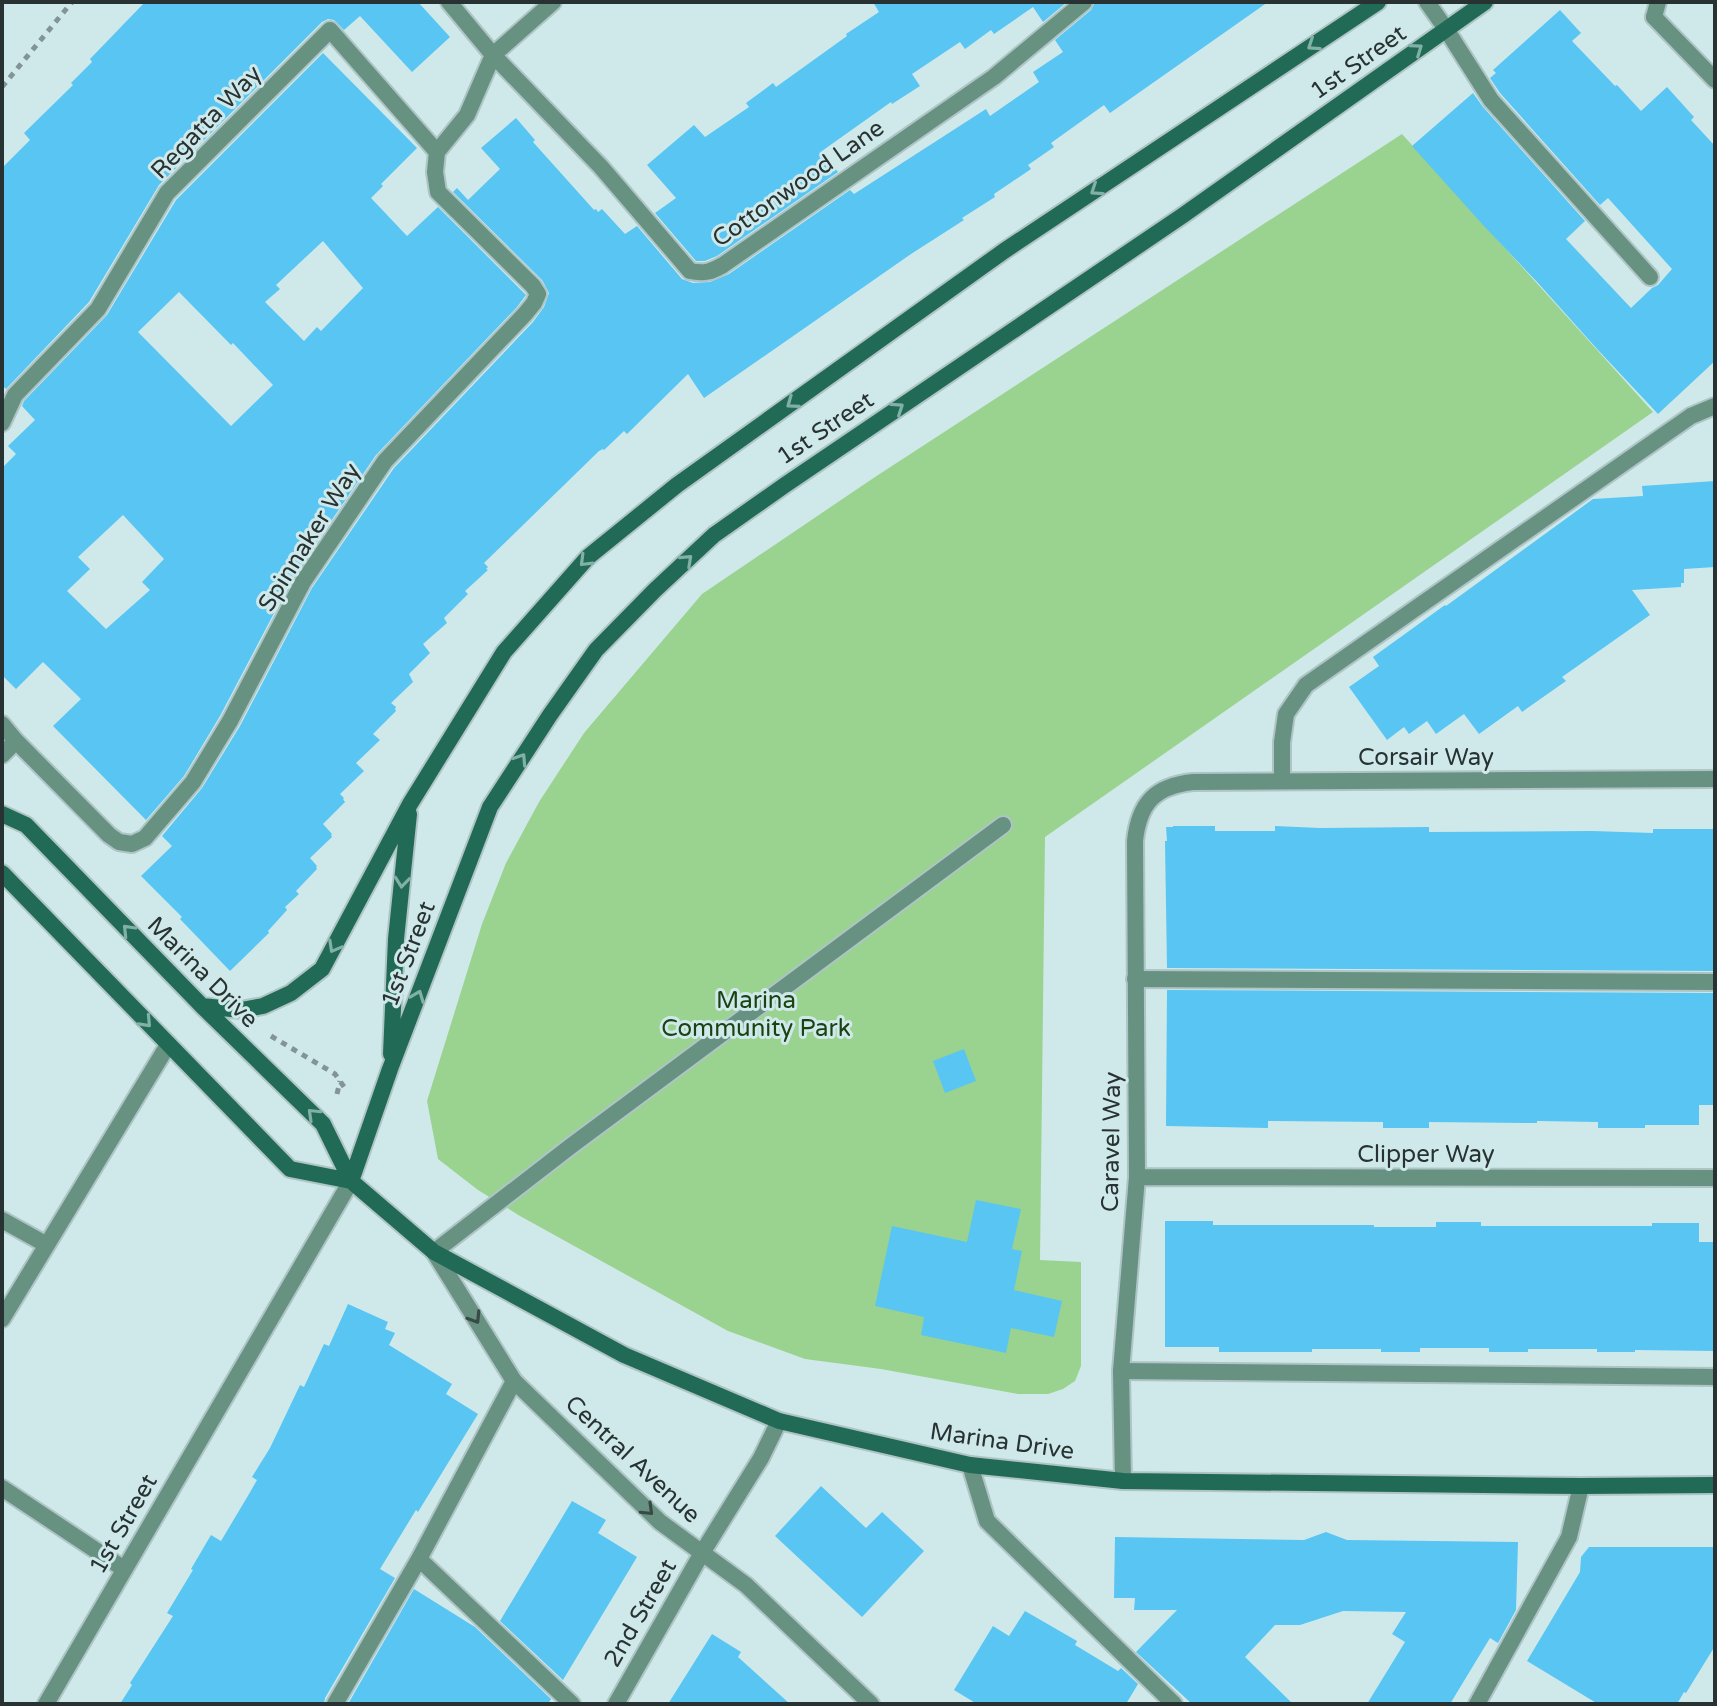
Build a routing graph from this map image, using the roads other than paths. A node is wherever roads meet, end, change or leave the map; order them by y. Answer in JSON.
{"nodes":[{"id":1,"x":449,"y":2,"type":"edge"},
{"id":2,"x":553,"y":2,"type":"edge"},
{"id":3,"x":1084,"y":2,"type":"edge"},
{"id":4,"x":1378,"y":2,"type":"edge"},
{"id":5,"x":1427,"y":2,"type":"edge"},
{"id":6,"x":1485,"y":2,"type":"edge"},
{"id":7,"x":1656,"y":9,"type":"edge"},
{"id":8,"x":1446,"y":29,"type":"junction"},
{"id":9,"x":493,"y":55,"type":"junction"},
{"id":10,"x":1715,"y":80,"type":"edge"},
{"id":11,"x":437,"y":152,"type":"junction"},
{"id":12,"x":1650,"y":277,"type":"dead end"},
{"id":13,"x":1715,"y":406,"type":"edge"},
{"id":14,"x":2,"y":423,"type":"edge"},
{"id":15,"x":2,"y":724,"type":"edge"},
{"id":16,"x":16,"y":741,"type":"junction"},
{"id":17,"x":2,"y":755,"type":"edge"},
{"id":18,"x":1715,"y":779,"type":"edge"},
{"id":19,"x":1282,"y":781,"type":"junction"},
{"id":20,"x":410,"y":804,"type":"junction"},
{"id":21,"x":1145,"y":806,"type":"joint"},
{"id":22,"x":2,"y":814,"type":"edge"},
{"id":23,"x":1003,"y":825,"type":"dead end"},
{"id":24,"x":2,"y":873,"type":"edge"},
{"id":25,"x":1135,"y":979,"type":"junction"},
{"id":26,"x":1715,"y":982,"type":"edge"},
{"id":27,"x":202,"y":1006,"type":"junction"},
{"id":28,"x":168,"y":1045,"type":"junction"},
{"id":29,"x":390,"y":1069,"type":"junction"},
{"id":30,"x":1137,"y":1177,"type":"junction"},
{"id":31,"x":1715,"y":1178,"type":"edge"},
{"id":32,"x":351,"y":1181,"type":"junction"},
{"id":33,"x":2,"y":1220,"type":"edge"},
{"id":34,"x":47,"y":1245,"type":"junction"},
{"id":35,"x":434,"y":1252,"type":"junction"},
{"id":36,"x":2,"y":1319,"type":"edge"},
{"id":37,"x":1121,"y":1371,"type":"junction"},
{"id":38,"x":1715,"y":1377,"type":"edge"},
{"id":39,"x":514,"y":1381,"type":"junction"},
{"id":40,"x":779,"y":1421,"type":"junction"},
{"id":41,"x":970,"y":1465,"type":"junction"},
{"id":42,"x":1123,"y":1481,"type":"junction"},
{"id":43,"x":1715,"y":1485,"type":"edge"},
{"id":44,"x":1581,"y":1486,"type":"junction"},
{"id":45,"x":2,"y":1488,"type":"edge"},
{"id":46,"x":702,"y":1553,"type":"junction"},
{"id":47,"x":419,"y":1559,"type":"junction"},
{"id":48,"x":124,"y":1569,"type":"junction"},
{"id":49,"x":46,"y":1704,"type":"edge"},
{"id":50,"x":335,"y":1704,"type":"edge"},
{"id":51,"x":572,"y":1704,"type":"edge"},
{"id":52,"x":616,"y":1704,"type":"edge"},
{"id":53,"x":871,"y":1704,"type":"edge"},
{"id":54,"x":1174,"y":1704,"type":"edge"},
{"id":55,"x":1477,"y":1704,"type":"edge"}],
"edges":[{"from":1,"to":9,"type":"street","name":"Cottonwood Lane"},
{"from":2,"to":9,"type":"street"},
{"from":3,"to":9,"type":"street","name":"Cottonwood Lane"},
{"from":4,"to":20,"type":"main road","name":"1st Street","one_way":true},
{"from":5,"to":8,"type":"street"},
{"from":6,"to":8,"type":"main road","name":"1st Street"},
{"from":7,"to":10,"type":"street"},
{"from":8,"to":12,"type":"street"},
{"from":29,"to":8,"type":"main road","name":"1st Street","one_way":true},
{"from":9,"to":11,"type":"street"},
{"from":11,"to":14,"type":"street","name":"Regatta Way"},
{"from":11,"to":16,"type":"street","name":"Spinnaker Way"},
{"from":13,"to":19,"type":"street"},
{"from":15,"to":16,"type":"street"},
{"from":16,"to":17,"type":"street"},
{"from":18,"to":19,"type":"street","name":"Corsair Way"},
{"from":19,"to":21,"type":"street","name":"Corsair Way"},
{"from":20,"to":27,"type":"main road","one_way":true},
{"from":20,"to":29,"type":"main road","name":"1st Street","one_way":true},
{"from":21,"to":25,"type":"street","name":"Caravel Way"},
{"from":27,"to":22,"type":"main road","name":"Marina Drive","one_way":true},
{"from":23,"to":35,"type":"street"},
{"from":24,"to":28,"type":"main road","name":"Marina Drive","one_way":true},
{"from":25,"to":26,"type":"street"},
{"from":25,"to":30,"type":"street","name":"Caravel Way"},
{"from":32,"to":27,"type":"main road","name":"Marina Drive","one_way":true},
{"from":28,"to":32,"type":"main road","name":"Marina Drive"},
{"from":28,"to":34,"type":"street"},
{"from":29,"to":32,"type":"main road","name":"1st Street"},
{"from":30,"to":31,"type":"street","name":"Clipper Way"},
{"from":30,"to":37,"type":"street","name":"Caravel Way"},
{"from":32,"to":35,"type":"main road","name":"Marina Drive"},
{"from":32,"to":48,"type":"street","name":"1st Street"},
{"from":33,"to":34,"type":"street"},
{"from":34,"to":36,"type":"street"},
{"from":35,"to":39,"type":"street","name":"Central Avenue","one_way":true},
{"from":35,"to":40,"type":"main road","name":"Marina Drive"},
{"from":37,"to":38,"type":"street"},
{"from":37,"to":42,"type":"street","name":"Caravel Way"},
{"from":39,"to":46,"type":"street","name":"Central Avenue","one_way":true},
{"from":39,"to":47,"type":"street"},
{"from":40,"to":41,"type":"main road","name":"Marina Drive"},
{"from":40,"to":46,"type":"street","name":"2nd Street"},
{"from":41,"to":42,"type":"main road","name":"Marina Drive"},
{"from":41,"to":54,"type":"street"},
{"from":42,"to":44,"type":"main road","name":"Marina Drive"},
{"from":43,"to":44,"type":"main road","name":"Marina Drive"},
{"from":44,"to":55,"type":"street"},
{"from":45,"to":48,"type":"street"},
{"from":46,"to":52,"type":"street","name":"2nd Street"},
{"from":46,"to":53,"type":"street","name":"Central Avenue"},
{"from":47,"to":50,"type":"street"},
{"from":47,"to":51,"type":"street"},
{"from":48,"to":49,"type":"street","name":"1st Street"}]}
